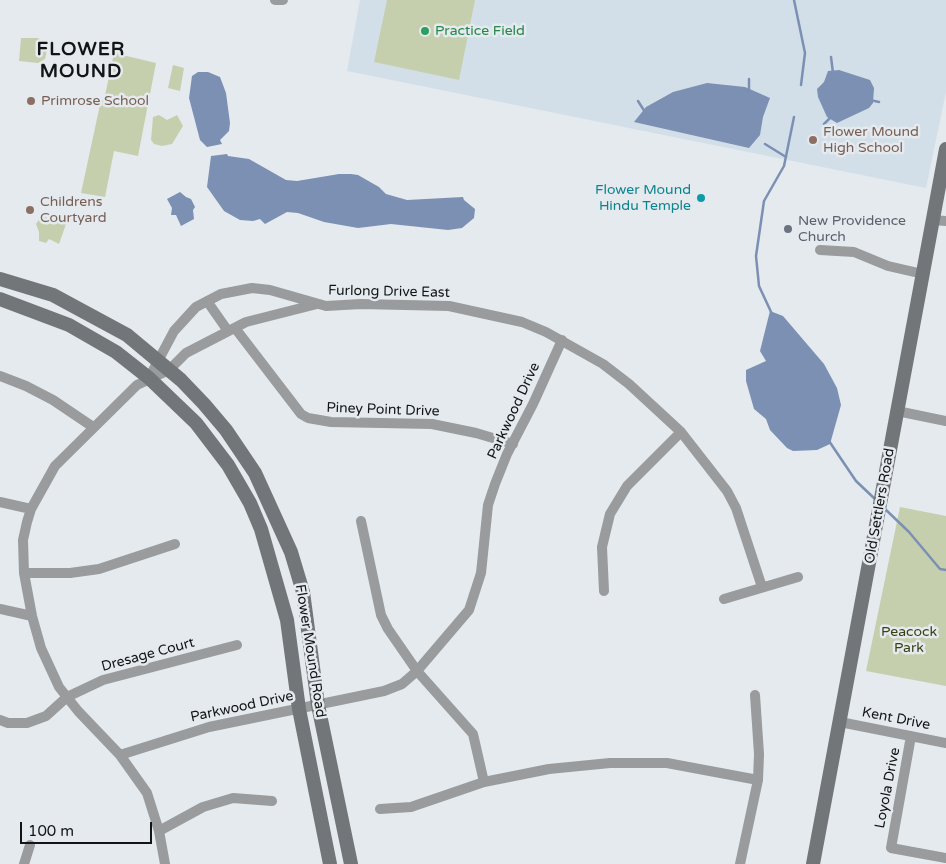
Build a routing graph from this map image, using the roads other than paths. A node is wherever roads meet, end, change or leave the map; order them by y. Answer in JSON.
{"nodes":[{"id":1,"x":946,"y":149,"type":"edge"},
{"id":2,"x":939,"y":220,"type":"edge"},
{"id":3,"x":820,"y":250,"type":"dead end"},
{"id":4,"x":922,"y":274,"type":"junction"},
{"id":5,"x":0,"y":279,"type":"edge"},
{"id":6,"x":0,"y":299,"type":"edge"},
{"id":7,"x":207,"y":301,"type":"junction"},
{"id":8,"x":318,"y":303,"type":"junction"},
{"id":9,"x":231,"y":329,"type":"junction"},
{"id":10,"x":562,"y":340,"type":"junction"},
{"id":11,"x":158,"y":360,"type":"junction"},
{"id":12,"x":170,"y":370,"type":"junction"},
{"id":13,"x":0,"y":376,"type":"edge"},
{"id":14,"x":149,"y":378,"type":"junction"},
{"id":15,"x":898,"y":411,"type":"junction"},
{"id":16,"x":946,"y":421,"type":"edge"},
{"id":17,"x":93,"y":427,"type":"junction"},
{"id":18,"x":681,"y":432,"type":"junction"},
{"id":19,"x":513,"y":444,"type":"junction"},
{"id":20,"x":0,"y":502,"type":"edge"},
{"id":21,"x":30,"y":510,"type":"junction"},
{"id":22,"x":361,"y":521,"type":"dead end"},
{"id":23,"x":175,"y":544,"type":"dead end"},
{"id":24,"x":24,"y":573,"type":"junction"},
{"id":25,"x":798,"y":576,"type":"dead end"},
{"id":26,"x":762,"y":587,"type":"junction"},
{"id":27,"x":604,"y":591,"type":"dead end"},
{"id":28,"x":724,"y":598,"type":"dead end"},
{"id":29,"x":0,"y":609,"type":"edge"},
{"id":30,"x":32,"y":616,"type":"junction"},
{"id":31,"x":237,"y":645,"type":"dead end"},
{"id":32,"x":417,"y":671,"type":"junction"},
{"id":33,"x":755,"y":695,"type":"dead end"},
{"id":34,"x":67,"y":697,"type":"junction"},
{"id":35,"x":318,"y":705,"type":"junction"},
{"id":36,"x":299,"y":709,"type":"junction"},
{"id":37,"x":0,"y":720,"type":"edge"},
{"id":38,"x":840,"y":722,"type":"junction"},
{"id":39,"x":911,"y":736,"type":"junction"},
{"id":40,"x":946,"y":742,"type":"edge"},
{"id":41,"x":120,"y":755,"type":"junction"},
{"id":42,"x":758,"y":780,"type":"junction"},
{"id":43,"x":484,"y":782,"type":"junction"},
{"id":44,"x":272,"y":801,"type":"dead end"},
{"id":45,"x":380,"y":809,"type":"dead end"},
{"id":46,"x":159,"y":831,"type":"junction"},
{"id":47,"x":30,"y":845,"type":"dead end"},
{"id":48,"x":946,"y":858,"type":"edge"},
{"id":49,"x":24,"y":864,"type":"edge"},
{"id":50,"x":165,"y":864,"type":"edge"},
{"id":51,"x":330,"y":864,"type":"edge"},
{"id":52,"x":351,"y":864,"type":"edge"},
{"id":53,"x":740,"y":864,"type":"edge"},
{"id":54,"x":813,"y":864,"type":"edge"}],
"edges":[{"from":1,"to":2,"type":"main road","name":"Old Settlers Road"},
{"from":2,"to":4,"type":"main road","name":"Old Settlers Road"},
{"from":3,"to":4,"type":"street"},
{"from":4,"to":15,"type":"main road","name":"Old Settlers Road"},
{"from":5,"to":11,"type":"main road","name":"Flower Mound Road"},
{"from":6,"to":14,"type":"main road","name":"Flower Mound Road"},
{"from":7,"to":8,"type":"street"},
{"from":7,"to":9,"type":"street","name":"Piney Point Drive"},
{"from":7,"to":11,"type":"street"},
{"from":8,"to":9,"type":"street","name":"Furlong Drive East"},
{"from":8,"to":10,"type":"street","name":"Furlong Drive East"},
{"from":9,"to":12,"type":"street","name":"Furlong Drive East"},
{"from":9,"to":19,"type":"street","name":"Piney Point Drive"},
{"from":10,"to":18,"type":"street","name":"Furlong Drive East"},
{"from":10,"to":19,"type":"street","name":"Parkwood Drive"},
{"from":11,"to":12,"type":"main road","name":"Flower Mound Road"},
{"from":11,"to":14,"type":"street"},
{"from":12,"to":14,"type":"street"},
{"from":12,"to":35,"type":"main road","name":"Flower Mound Road"},
{"from":13,"to":17,"type":"street"},
{"from":14,"to":17,"type":"street"},
{"from":14,"to":36,"type":"main road","name":"Flower Mound Road"},
{"from":15,"to":16,"type":"street"},
{"from":15,"to":38,"type":"main road","name":"Old Settlers Road"},
{"from":17,"to":21,"type":"street"},
{"from":18,"to":26,"type":"street","name":"Furlong Drive East"},
{"from":18,"to":27,"type":"street"},
{"from":19,"to":32,"type":"street","name":"Parkwood Drive"},
{"from":20,"to":21,"type":"street"},
{"from":21,"to":24,"type":"street"},
{"from":22,"to":32,"type":"street"},
{"from":23,"to":24,"type":"street"},
{"from":24,"to":30,"type":"street"},
{"from":25,"to":26,"type":"street"},
{"from":26,"to":28,"type":"street"},
{"from":29,"to":30,"type":"street"},
{"from":30,"to":34,"type":"street"},
{"from":31,"to":34,"type":"street","name":"Dresage Court"},
{"from":32,"to":35,"type":"street","name":"Parkwood Drive"},
{"from":32,"to":43,"type":"street"},
{"from":33,"to":42,"type":"street"},
{"from":34,"to":37,"type":"street","name":"Dresage Court"},
{"from":34,"to":41,"type":"street"},
{"from":35,"to":36,"type":"street","name":"Parkwood Drive"},
{"from":35,"to":52,"type":"main road","name":"Flower Mound Road"},
{"from":36,"to":41,"type":"street","name":"Parkwood Drive"},
{"from":36,"to":51,"type":"main road","name":"Flower Mound Road"},
{"from":38,"to":39,"type":"street","name":"Kent Drive"},
{"from":38,"to":54,"type":"main road","name":"Old Settlers Road"},
{"from":39,"to":40,"type":"street","name":"Kent Drive"},
{"from":39,"to":48,"type":"street","name":"Loyola Drive"},
{"from":41,"to":46,"type":"street"},
{"from":42,"to":43,"type":"street"},
{"from":42,"to":53,"type":"street"},
{"from":43,"to":45,"type":"street"},
{"from":44,"to":46,"type":"street"},
{"from":46,"to":50,"type":"street"},
{"from":47,"to":49,"type":"street"}]}
